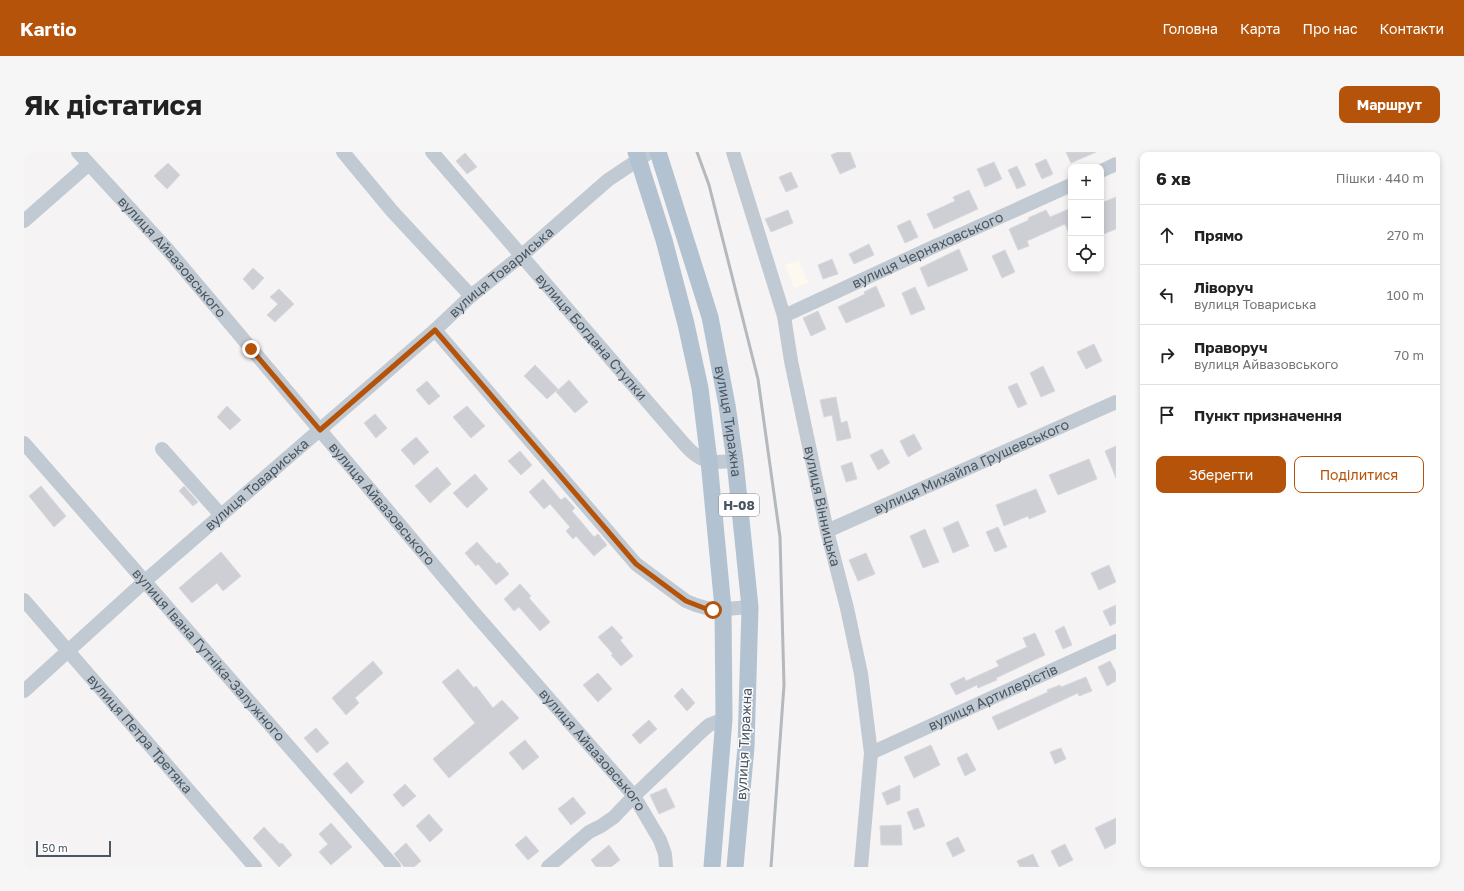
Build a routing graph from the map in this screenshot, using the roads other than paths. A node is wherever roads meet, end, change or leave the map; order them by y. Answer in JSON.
{"nodes":[{"id":1,"x":78,"y":152,"type":"edge"},
{"id":2,"x":343,"y":152,"type":"edge"},
{"id":3,"x":433,"y":152,"type":"edge"},
{"id":4,"x":658,"y":152,"type":"edge"},
{"id":5,"x":733,"y":152,"type":"edge"},
{"id":6,"x":642,"y":154,"type":"edge"},
{"id":7,"x":89,"y":164,"type":"junction"},
{"id":8,"x":1116,"y":164,"type":"edge"},
{"id":9,"x":1104,"y":170,"type":"edge"},
{"id":10,"x":1068,"y":187,"type":"edge"},
{"id":11,"x":24,"y":221,"type":"edge"},
{"id":12,"x":521,"y":256,"type":"junction"},
{"id":13,"x":471,"y":296,"type":"junction"},
{"id":14,"x":784,"y":316,"type":"junction"},
{"id":15,"x":435,"y":330,"type":"junction"},
{"id":16,"x":1116,"y":402,"type":"edge"},
{"id":17,"x":320,"y":430,"type":"junction"},
{"id":18,"x":24,"y":443,"type":"edge"},
{"id":19,"x":162,"y":449,"type":"dead end"},
{"id":20,"x":709,"y":461,"type":"junction"},
{"id":21,"x":735,"y":461,"type":"junction"},
{"id":22,"x":221,"y":515,"type":"junction"},
{"id":23,"x":827,"y":531,"type":"junction"},
{"id":24,"x":145,"y":581,"type":"junction"},
{"id":25,"x":24,"y":600,"type":"edge"},
{"id":26,"x":750,"y":607,"type":"junction"},
{"id":27,"x":724,"y":608,"type":"junction"},
{"id":28,"x":1116,"y":641,"type":"edge"},
{"id":29,"x":69,"y":651,"type":"junction"},
{"id":30,"x":24,"y":691,"type":"edge"},
{"id":31,"x":724,"y":719,"type":"junction"},
{"id":32,"x":870,"y":753,"type":"junction"},
{"id":33,"x":634,"y":796,"type":"junction"},
{"id":34,"x":255,"y":867,"type":"edge"},
{"id":35,"x":394,"y":867,"type":"edge"},
{"id":36,"x":548,"y":867,"type":"edge"},
{"id":37,"x":666,"y":867,"type":"edge"},
{"id":38,"x":712,"y":867,"type":"edge"},
{"id":39,"x":735,"y":867,"type":"edge"},
{"id":40,"x":861,"y":867,"type":"edge"}],
"edges":[{"from":1,"to":7,"type":"street","name":"вулиця Айвазовського"},
{"from":2,"to":13,"type":"street"},
{"from":3,"to":12,"type":"street","name":"вулиця Богдана Ступки"},
{"from":4,"to":21,"type":"main road","name":"вулиця Тиражна","number":"Н-08"},
{"from":5,"to":14,"type":"street","name":"вулиця Вінницька"},
{"from":6,"to":12,"type":"street","name":"вулиця Товариська"},
{"from":6,"to":20,"type":"main road","name":"вулиця Тиражна","number":"Н-08"},
{"from":7,"to":11,"type":"street"},
{"from":7,"to":17,"type":"street","name":"вулиця Айвазовського"},
{"from":8,"to":9,"type":"street"},
{"from":10,"to":14,"type":"street","name":"вулиця Черняховського"},
{"from":12,"to":13,"type":"street","name":"вулиця Товариська"},
{"from":12,"to":20,"type":"street","name":"вулиця Богдана Ступки"},
{"from":13,"to":15,"type":"street","name":"вулиця Товариська"},
{"from":14,"to":23,"type":"street","name":"вулиця Вінницька"},
{"from":15,"to":17,"type":"street","name":"вулиця Товариська"},
{"from":15,"to":27,"type":"street"},
{"from":16,"to":23,"type":"street","name":"вулиця Михайла Грушевського"},
{"from":17,"to":22,"type":"street","name":"вулиця Товариська"},
{"from":17,"to":33,"type":"street","name":"вулиця Айвазовського"},
{"from":18,"to":24,"type":"street","name":"вулиця Івана Гутніка-Залужного"},
{"from":19,"to":22,"type":"street"},
{"from":20,"to":21,"type":"street"},
{"from":20,"to":27,"type":"main road","name":"вулиця Тиражна","number":"Н-08"},
{"from":21,"to":26,"type":"main road","name":"вулиця Тиражна","number":"Н-08"},
{"from":22,"to":24,"type":"street","name":"вулиця Товариська"},
{"from":23,"to":32,"type":"street","name":"вулиця Вінницька"},
{"from":24,"to":29,"type":"street","name":"вулиця Товариська"},
{"from":24,"to":35,"type":"street","name":"вулиця Івана Гутніка-Залужного"},
{"from":25,"to":29,"type":"street","name":"вулиця Петра Третяка"},
{"from":26,"to":27,"type":"street"},
{"from":26,"to":39,"type":"main road","name":"вулиця Тиражна","number":"Н-08"},
{"from":27,"to":31,"type":"main road","name":"вулиця Тиражна","number":"Н-08"},
{"from":28,"to":32,"type":"street","name":"вулиця Артилерістів"},
{"from":29,"to":30,"type":"street","name":"вулиця Товариська"},
{"from":29,"to":34,"type":"street","name":"вулиця Петра Третяка"},
{"from":31,"to":33,"type":"street"},
{"from":31,"to":38,"type":"main road","name":"вулиця Тиражна","number":"Н-08"},
{"from":32,"to":40,"type":"street","name":"вулиця Вінницька"},
{"from":33,"to":36,"type":"street"},
{"from":33,"to":37,"type":"street","name":"вулиця Айвазовського"}]}
